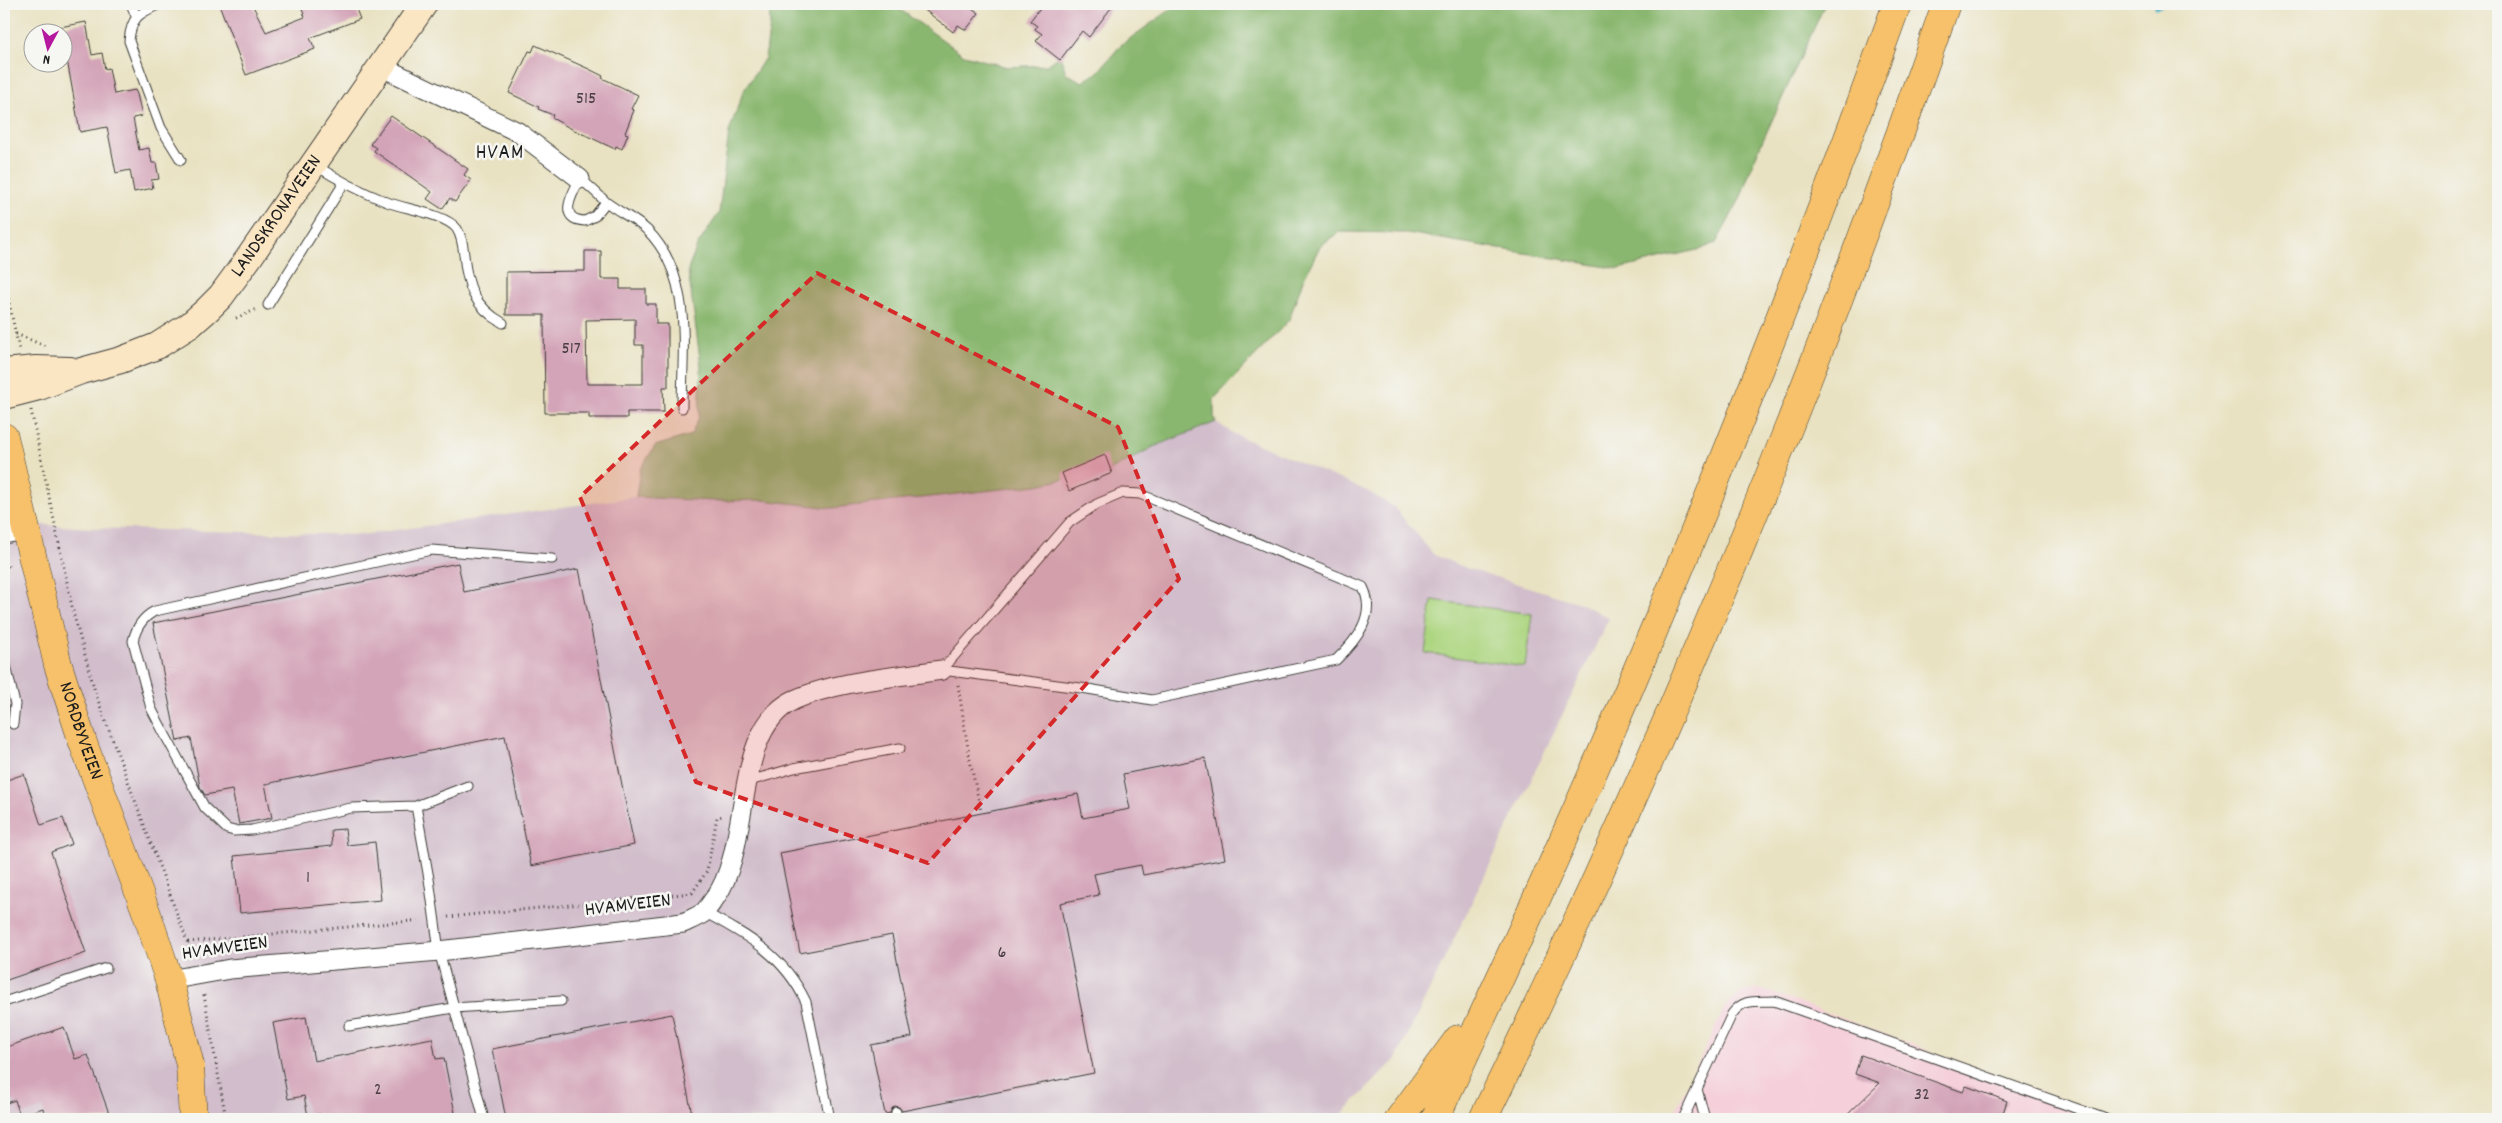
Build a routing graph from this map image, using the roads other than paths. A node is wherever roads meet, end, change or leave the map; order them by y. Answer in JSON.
{"nodes":[{"id":1,"x":131,"y":4,"type":"edge"},
{"id":2,"x":160,"y":4,"type":"edge"},
{"id":3,"x":424,"y":4,"type":"edge"},
{"id":4,"x":1897,"y":4,"type":"edge"},
{"id":5,"x":1946,"y":4,"type":"edge"},
{"id":6,"x":136,"y":16,"type":"junction"},
{"id":7,"x":380,"y":66,"type":"junction"},
{"id":8,"x":181,"y":160,"type":"dead end"},
{"id":9,"x":313,"y":164,"type":"junction"},
{"id":10,"x":580,"y":179,"type":"junction"},
{"id":11,"x":344,"y":183,"type":"junction"},
{"id":12,"x":606,"y":202,"type":"junction"},
{"id":13,"x":268,"y":304,"type":"road end"},
{"id":14,"x":503,"y":323,"type":"dead end"},
{"id":15,"x":12,"y":364,"type":"edge"},
{"id":16,"x":81,"y":370,"type":"junction"},
{"id":17,"x":4,"y":396,"type":"edge"},
{"id":18,"x":682,"y":408,"type":"dead end"},
{"id":19,"x":4,"y":438,"type":"edge"},
{"id":20,"x":12,"y":520,"type":"edge"},
{"id":21,"x":552,"y":559,"type":"dead end"},
{"id":22,"x":4,"y":657,"type":"edge"},
{"id":23,"x":949,"y":671,"type":"junction"},
{"id":24,"x":13,"y":724,"type":"dead end"},
{"id":25,"x":900,"y":748,"type":"dead end"},
{"id":26,"x":746,"y":782,"type":"junction"},
{"id":27,"x":468,"y":786,"type":"dead end"},
{"id":28,"x":416,"y":806,"type":"junction"},
{"id":29,"x":704,"y":912,"type":"junction"},
{"id":30,"x":440,"y":951,"type":"junction"},
{"id":31,"x":106,"y":968,"type":"dead end"},
{"id":32,"x":169,"y":980,"type":"junction"},
{"id":33,"x":1498,"y":983,"type":"junction"},
{"id":34,"x":562,"y":1001,"type":"dead end"},
{"id":35,"x":4,"y":1002,"type":"edge"},
{"id":36,"x":453,"y":1008,"type":"junction"},
{"id":37,"x":177,"y":1017,"type":"junction"},
{"id":38,"x":349,"y":1026,"type":"dead end"},
{"id":39,"x":1698,"y":1089,"type":"junction"},
{"id":40,"x":176,"y":1119,"type":"edge"},
{"id":41,"x":193,"y":1119,"type":"edge"},
{"id":42,"x":484,"y":1119,"type":"edge"},
{"id":43,"x":830,"y":1119,"type":"edge"},
{"id":44,"x":1399,"y":1119,"type":"edge"},
{"id":45,"x":1435,"y":1119,"type":"edge"},
{"id":46,"x":1483,"y":1119,"type":"edge"},
{"id":47,"x":1683,"y":1119,"type":"edge"},
{"id":48,"x":1705,"y":1119,"type":"edge"},
{"id":49,"x":2106,"y":1119,"type":"edge"}],
"edges":[{"from":1,"to":6,"type":"lane"},
{"from":2,"to":6,"type":"lane"},
{"from":3,"to":7,"type":"street","name":"LANDSKRONAVEIEN"},
{"from":4,"to":33,"type":"main road"},
{"from":5,"to":46,"type":"main road"},
{"from":6,"to":8,"type":"lane"},
{"from":7,"to":9,"type":"street","name":"LANDSKRONAVEIEN"},
{"from":7,"to":10,"type":"street"},
{"from":9,"to":11,"type":"lane"},
{"from":9,"to":16,"type":"street","name":"LANDSKRONAVEIEN"},
{"from":10,"to":12,"type":"lane"},
{"from":10,"to":12,"type":"lane"},
{"from":11,"to":13,"type":"lane"},
{"from":11,"to":14,"type":"lane"},
{"from":12,"to":18,"type":"lane"},
{"from":15,"to":16,"type":"street","name":"LANDSKRONAVEIEN"},
{"from":16,"to":17,"type":"street","name":"LANDSKRONAVEIEN"},
{"from":19,"to":20,"type":"main road","name":"NORDBYVEIEN"},
{"from":20,"to":32,"type":"main road","name":"NORDBYVEIEN"},
{"from":21,"to":28,"type":"lane"},
{"from":22,"to":24,"type":"lane"},
{"from":23,"to":23,"type":"lane"},
{"from":23,"to":26,"type":"street","name":"HVAMVEIEN"},
{"from":25,"to":26,"type":"lane"},
{"from":26,"to":29,"type":"street","name":"HVAMVEIEN"},
{"from":27,"to":28,"type":"lane"},
{"from":28,"to":30,"type":"lane"},
{"from":29,"to":30,"type":"street","name":"HVAMVEIEN"},
{"from":29,"to":43,"type":"lane"},
{"from":30,"to":32,"type":"street","name":"HVAMVEIEN"},
{"from":30,"to":36,"type":"lane"},
{"from":31,"to":35,"type":"lane"},
{"from":32,"to":37,"type":"main road","name":"NORDBYVEIEN"},
{"from":33,"to":44,"type":"main road"},
{"from":33,"to":45,"type":"main road"},
{"from":34,"to":36,"type":"lane"},
{"from":36,"to":38,"type":"lane"},
{"from":36,"to":42,"type":"lane"},
{"from":37,"to":40,"type":"main road","name":"NORDBYVEIEN"},
{"from":37,"to":41,"type":"main road","name":"NORDBYVEIEN"},
{"from":39,"to":47,"type":"lane"},
{"from":39,"to":48,"type":"lane"},
{"from":39,"to":49,"type":"lane"}]}
